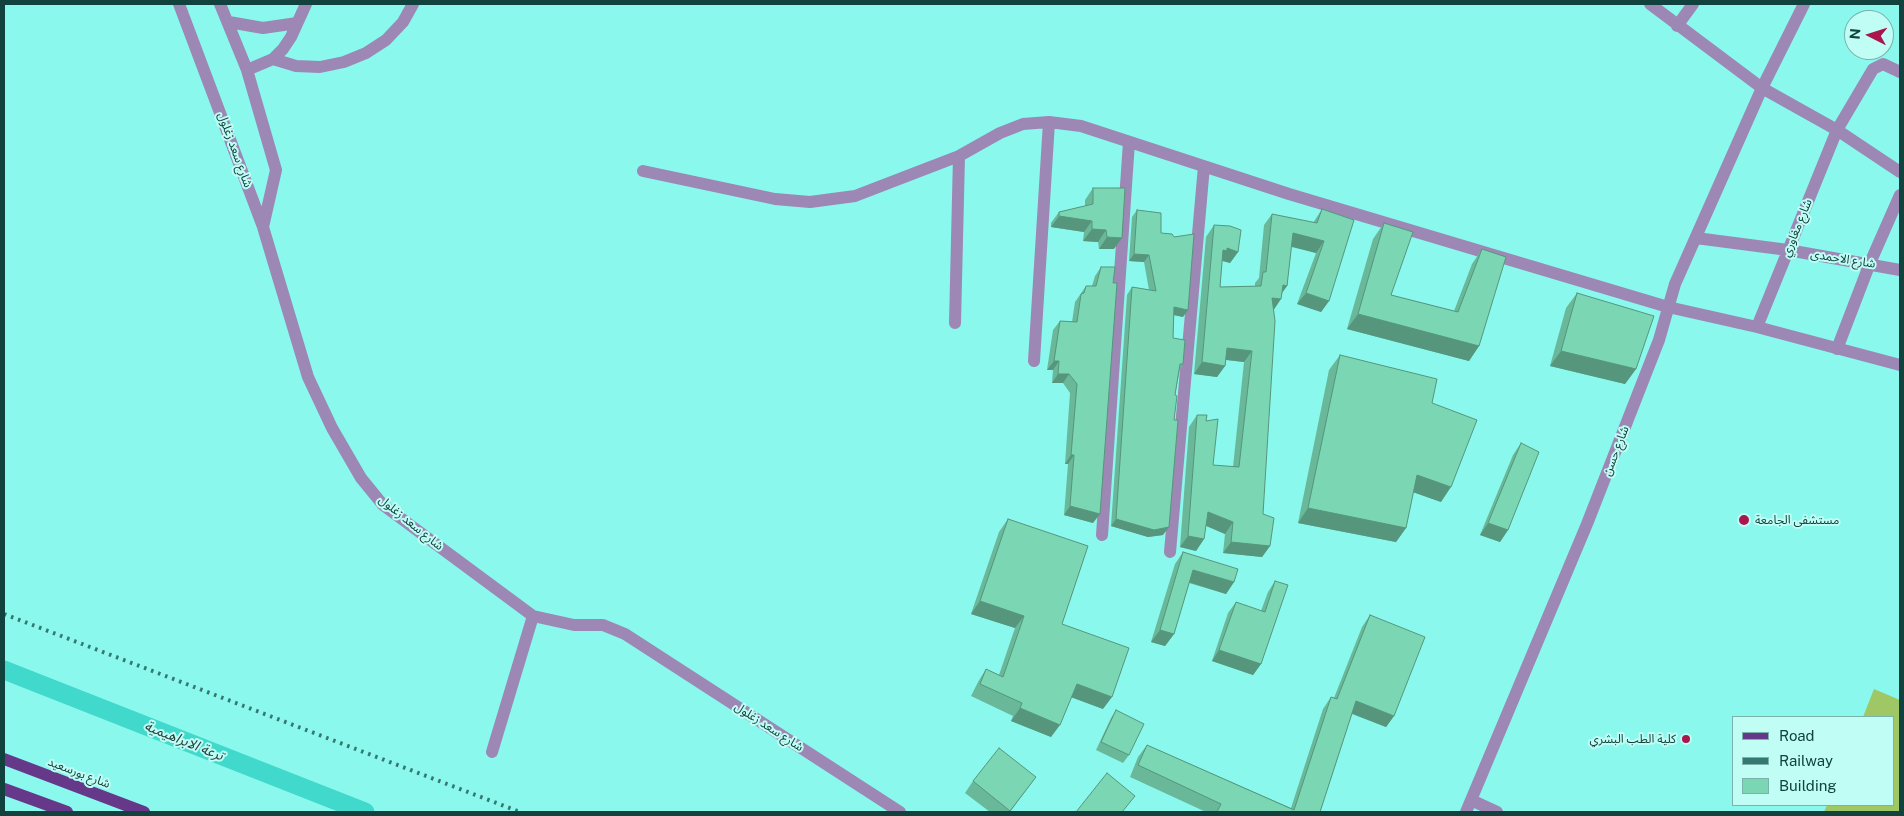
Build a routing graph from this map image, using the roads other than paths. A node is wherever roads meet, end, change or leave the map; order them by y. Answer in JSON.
{"nodes":[{"id":1,"x":179,"y":4,"type":"edge"},
{"id":2,"x":220,"y":4,"type":"edge"},
{"id":3,"x":306,"y":4,"type":"edge"},
{"id":4,"x":413,"y":4,"type":"edge"},
{"id":5,"x":1650,"y":4,"type":"edge"},
{"id":6,"x":1693,"y":4,"type":"edge"},
{"id":7,"x":1804,"y":4,"type":"edge"},
{"id":8,"x":228,"y":22,"type":"junction"},
{"id":9,"x":297,"y":24,"type":"junction"},
{"id":10,"x":1677,"y":26,"type":"junction"},
{"id":11,"x":273,"y":59,"type":"junction"},
{"id":12,"x":247,"y":70,"type":"junction"},
{"id":13,"x":1900,"y":72,"type":"edge"},
{"id":14,"x":1762,"y":88,"type":"junction"},
{"id":15,"x":1050,"y":122,"type":"junction"},
{"id":16,"x":1837,"y":130,"type":"junction"},
{"id":17,"x":1130,"y":142,"type":"junction"},
{"id":18,"x":959,"y":156,"type":"junction"},
{"id":19,"x":1204,"y":166,"type":"junction"},
{"id":20,"x":642,"y":171,"type":"dead end"},
{"id":21,"x":1900,"y":172,"type":"edge"},
{"id":22,"x":1900,"y":195,"type":"edge"},
{"id":23,"x":263,"y":227,"type":"junction"},
{"id":24,"x":1696,"y":238,"type":"junction"},
{"id":25,"x":1788,"y":250,"type":"junction"},
{"id":26,"x":1870,"y":263,"type":"junction"},
{"id":27,"x":1900,"y":270,"type":"edge"},
{"id":28,"x":1668,"y":307,"type":"junction"},
{"id":29,"x":955,"y":323,"type":"dead end"},
{"id":30,"x":1757,"y":327,"type":"junction"},
{"id":31,"x":1836,"y":349,"type":"junction"},
{"id":32,"x":1034,"y":361,"type":"dead end"},
{"id":33,"x":1900,"y":365,"type":"edge"},
{"id":34,"x":1102,"y":535,"type":"dead end"},
{"id":35,"x":1170,"y":552,"type":"dead end"},
{"id":36,"x":533,"y":616,"type":"junction"},
{"id":37,"x":492,"y":752,"type":"dead end"},
{"id":38,"x":4,"y":759,"type":"edge"},
{"id":39,"x":4,"y":788,"type":"edge"},
{"id":40,"x":1471,"y":800,"type":"junction"},
{"id":41,"x":67,"y":812,"type":"edge"},
{"id":42,"x":144,"y":812,"type":"edge"},
{"id":43,"x":900,"y":812,"type":"edge"},
{"id":44,"x":1466,"y":812,"type":"edge"},
{"id":45,"x":1497,"y":812,"type":"edge"}],
"edges":[{"from":1,"to":23,"type":"street","name":"شارع سعد زغلول"},
{"from":2,"to":8,"type":"street"},
{"from":3,"to":9,"type":"street"},
{"from":4,"to":11,"type":"street"},
{"from":5,"to":10,"type":"street"},
{"from":6,"to":10,"type":"street"},
{"from":7,"to":14,"type":"street","name":"شارع حسن"},
{"from":8,"to":9,"type":"street"},
{"from":8,"to":12,"type":"street"},
{"from":9,"to":11,"type":"street"},
{"from":10,"to":14,"type":"street"},
{"from":11,"to":12,"type":"street"},
{"from":12,"to":23,"type":"street"},
{"from":13,"to":16,"type":"street","name":"شارع مغاوري"},
{"from":14,"to":16,"type":"street"},
{"from":14,"to":24,"type":"street","name":"شارع حسن"},
{"from":15,"to":17,"type":"street"},
{"from":15,"to":18,"type":"street"},
{"from":15,"to":32,"type":"street"},
{"from":16,"to":21,"type":"street"},
{"from":16,"to":25,"type":"street","name":"شارع مغاوري"},
{"from":17,"to":19,"type":"street"},
{"from":17,"to":34,"type":"street"},
{"from":18,"to":20,"type":"street"},
{"from":18,"to":29,"type":"street"},
{"from":19,"to":28,"type":"street"},
{"from":19,"to":35,"type":"street"},
{"from":22,"to":26,"type":"street"},
{"from":23,"to":36,"type":"street","name":"شارع سعد زغلول"},
{"from":24,"to":25,"type":"street","name":"شارع الاحمدى"},
{"from":24,"to":28,"type":"street","name":"شارع حسن"},
{"from":25,"to":26,"type":"street","name":"شارع الاحمدى"},
{"from":25,"to":30,"type":"street","name":"شارع مغاوري"},
{"from":26,"to":27,"type":"street","name":"شارع الاحمدى"},
{"from":26,"to":31,"type":"street"},
{"from":28,"to":30,"type":"street"},
{"from":28,"to":40,"type":"street","name":"شارع حسن"},
{"from":30,"to":31,"type":"street"},
{"from":31,"to":33,"type":"street"},
{"from":36,"to":37,"type":"street"},
{"from":36,"to":43,"type":"street","name":"شارع سعد زغلول"},
{"from":38,"to":42,"type":"main road","name":"شارع بورسعيد"},
{"from":39,"to":41,"type":"main road"},
{"from":40,"to":44,"type":"street","name":"شارع حسن"},
{"from":40,"to":45,"type":"street"}]}
